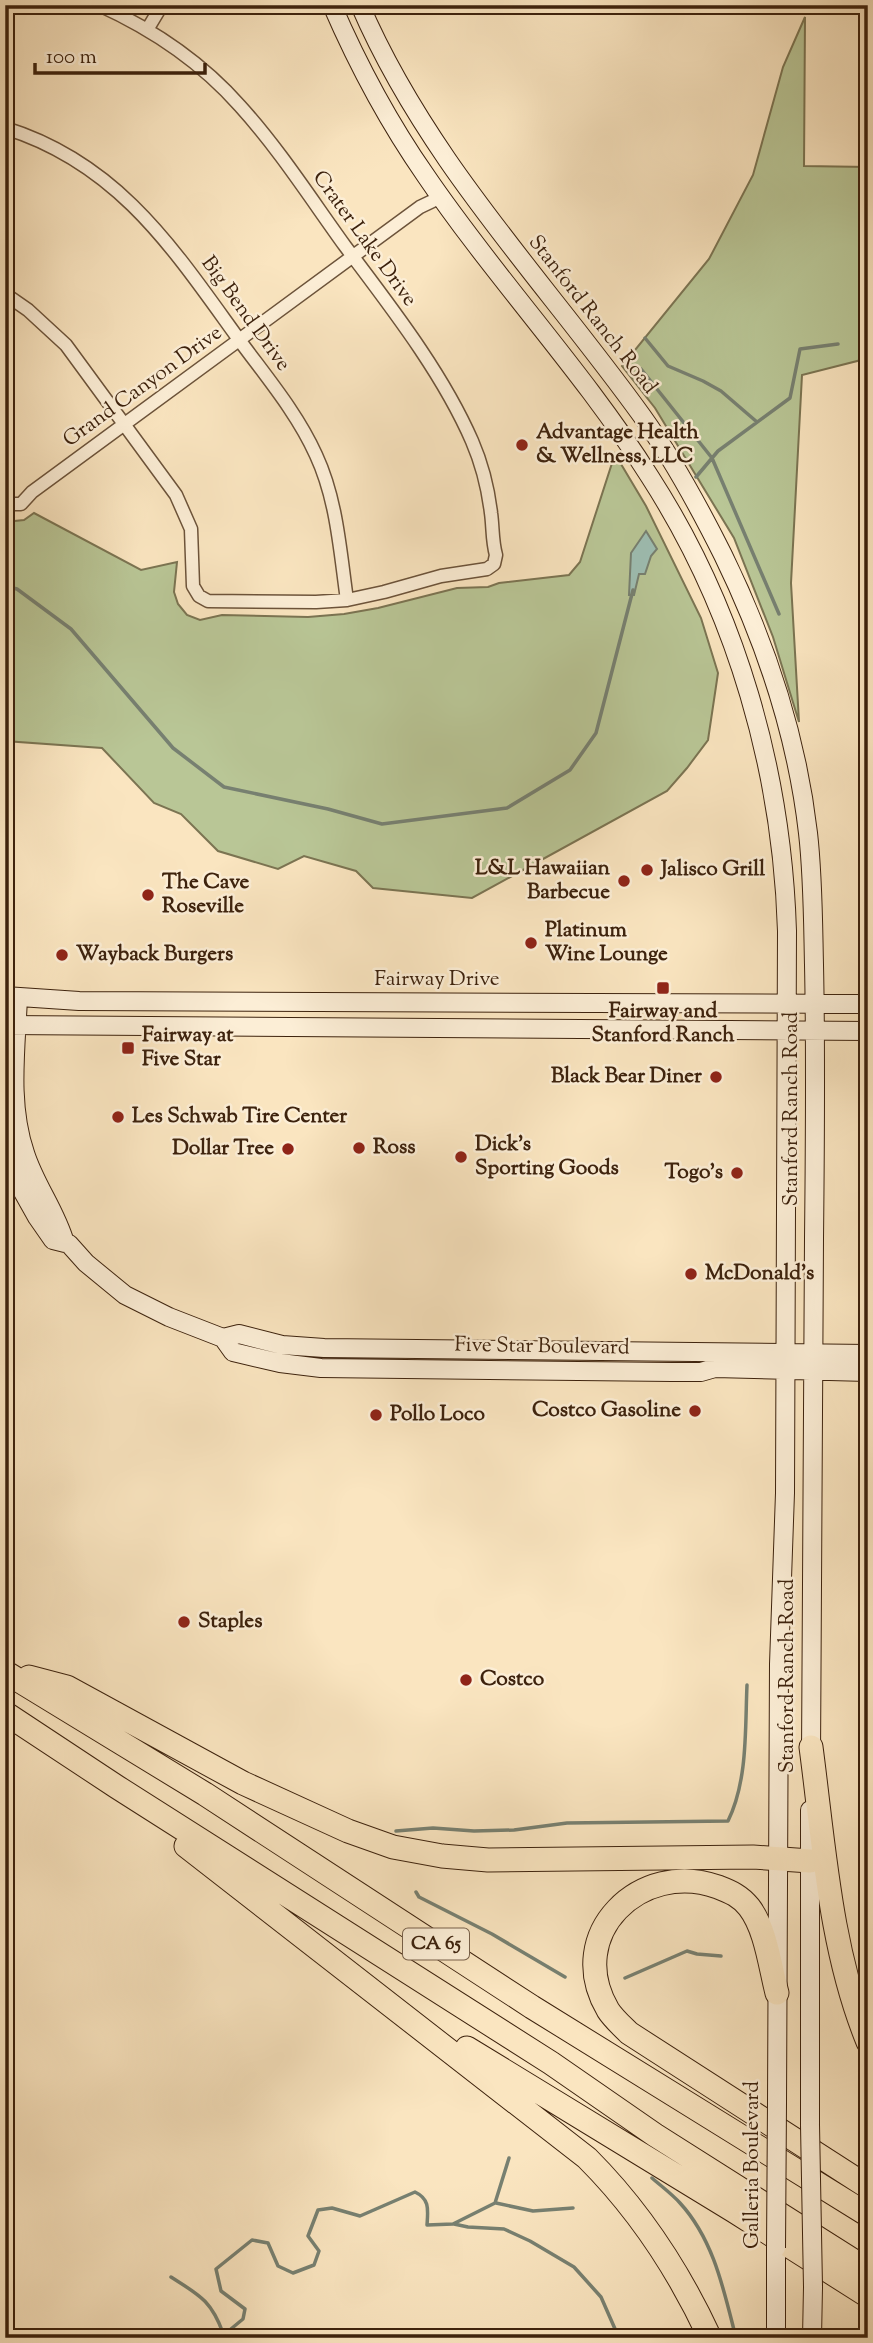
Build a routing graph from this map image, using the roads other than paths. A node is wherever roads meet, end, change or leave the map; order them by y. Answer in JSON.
{"nodes":[{"id":1,"x":99,"y":5,"type":"edge"},
{"id":2,"x":162,"y":5,"type":"edge"},
{"id":3,"x":332,"y":5,"type":"edge"},
{"id":4,"x":360,"y":5,"type":"edge"},
{"id":5,"x":147,"y":30,"type":"junction"},
{"id":6,"x":868,"y":46,"type":"edge"},
{"id":7,"x":868,"y":92,"type":"edge"},
{"id":8,"x":5,"y":128,"type":"edge"},
{"id":9,"x":440,"y":197,"type":"junction"},
{"id":10,"x":501,"y":235,"type":"junction"},
{"id":11,"x":354,"y":257,"type":"junction"},
{"id":12,"x":5,"y":294,"type":"edge"},
{"id":13,"x":240,"y":340,"type":"junction"},
{"id":14,"x":124,"y":425,"type":"junction"},
{"id":15,"x":5,"y":501,"type":"edge"},
{"id":16,"x":347,"y":600,"type":"junction"},
{"id":17,"x":12,"y":996,"type":"edge"},
{"id":18,"x":461,"y":1003,"type":"junction"},
{"id":19,"x":787,"y":1004,"type":"junction"},
{"id":20,"x":815,"y":1004,"type":"junction"},
{"id":21,"x":868,"y":1004,"type":"edge"},
{"id":22,"x":11,"y":1025,"type":"edge"},
{"id":23,"x":461,"y":1027,"type":"junction"},
{"id":24,"x":787,"y":1031,"type":"junction"},
{"id":25,"x":868,"y":1031,"type":"edge"},
{"id":26,"x":815,"y":1032,"type":"junction"},
{"id":27,"x":5,"y":1139,"type":"edge"},
{"id":28,"x":65,"y":1242,"type":"junction"},
{"id":29,"x":223,"y":1338,"type":"junction"},
{"id":30,"x":657,"y":1350,"type":"junction"},
{"id":31,"x":868,"y":1354,"type":"edge"},
{"id":32,"x":785,"y":1360,"type":"junction"},
{"id":33,"x":814,"y":1361,"type":"junction"},
{"id":34,"x":656,"y":1371,"type":"junction"},
{"id":35,"x":868,"y":1372,"type":"edge"},
{"id":36,"x":5,"y":1671,"type":"edge"},
{"id":37,"x":5,"y":1713,"type":"edge"},
{"id":38,"x":811,"y":1746,"type":"junction"},
{"id":39,"x":117,"y":1787,"type":"junction"},
{"id":40,"x":778,"y":1858,"type":"junction"},
{"id":41,"x":810,"y":1861,"type":"junction"},
{"id":42,"x":349,"y":1973,"type":"junction"},
{"id":43,"x":777,"y":1993,"type":"junction"},
{"id":44,"x":868,"y":2042,"type":"edge"},
{"id":45,"x":868,"y":2187,"type":"edge"},
{"id":46,"x":868,"y":2215,"type":"edge"},
{"id":47,"x":868,"y":2270,"type":"edge"},
{"id":48,"x":868,"y":2296,"type":"edge"},
{"id":49,"x":710,"y":2338,"type":"edge"},
{"id":50,"x":776,"y":2338,"type":"edge"},
{"id":51,"x":812,"y":2338,"type":"edge"}],
"edges":[{"from":1,"to":5,"type":"street","name":"Crater Lake Drive"},
{"from":2,"to":5,"type":"street"},
{"from":3,"to":9,"type":"main road","name":"Stanford Ranch Road"},
{"from":4,"to":10,"type":"main road","name":"Stanford Ranch Road"},
{"from":5,"to":11,"type":"street","name":"Crater Lake Drive"},
{"from":6,"to":7,"type":"street"},
{"from":8,"to":13,"type":"street","name":"Big Bend Drive"},
{"from":9,"to":10,"type":"main road"},
{"from":9,"to":11,"type":"street","name":"Grand Canyon Drive"},
{"from":9,"to":19,"type":"main road","name":"Stanford Ranch Road"},
{"from":10,"to":20,"type":"main road","name":"Stanford Ranch Road"},
{"from":11,"to":13,"type":"street","name":"Grand Canyon Drive"},
{"from":11,"to":16,"type":"street","name":"Crater Lake Drive"},
{"from":12,"to":14,"type":"street"},
{"from":13,"to":14,"type":"street","name":"Grand Canyon Drive"},
{"from":13,"to":16,"type":"street","name":"Big Bend Drive"},
{"from":14,"to":15,"type":"street","name":"Grand Canyon Drive"},
{"from":14,"to":16,"type":"street"},
{"from":17,"to":18,"type":"main road","name":"Fairway Drive"},
{"from":17,"to":22,"type":"main road","name":"Five Star Boulevard"},
{"from":18,"to":19,"type":"main road","name":"Fairway Drive"},
{"from":18,"to":23,"type":"main road"},
{"from":19,"to":20,"type":"main road","name":"Fairway Drive"},
{"from":19,"to":24,"type":"main road","name":"Stanford Ranch Road"},
{"from":20,"to":21,"type":"main road","name":"Fairway Drive"},
{"from":20,"to":26,"type":"main road","name":"Stanford Ranch Road"},
{"from":22,"to":23,"type":"main road"},
{"from":22,"to":28,"type":"main road","name":"Five Star Boulevard"},
{"from":23,"to":24,"type":"main road"},
{"from":24,"to":26,"type":"main road"},
{"from":24,"to":32,"type":"main road","name":"Stanford Ranch Road"},
{"from":25,"to":26,"type":"main road"},
{"from":26,"to":33,"type":"main road","name":"Stanford Ranch Road"},
{"from":27,"to":28,"type":"main road","name":"Five Star Boulevard"},
{"from":28,"to":29,"type":"main road","name":"Five Star Boulevard"},
{"from":29,"to":30,"type":"main road","name":"Five Star Boulevard"},
{"from":29,"to":34,"type":"main road","name":"Five Star Boulevard"},
{"from":30,"to":32,"type":"main road","name":"Five Star Boulevard"},
{"from":30,"to":34,"type":"main road"},
{"from":31,"to":33,"type":"main road","name":"Five Star Boulevard"},
{"from":32,"to":33,"type":"main road","name":"Five Star Boulevard"},
{"from":32,"to":34,"type":"main road","name":"Five Star Boulevard"},
{"from":32,"to":40,"type":"main road","name":"Stanford Ranch Road"},
{"from":33,"to":35,"type":"main road","name":"Five Star Boulevard"},
{"from":33,"to":38,"type":"main road","name":"Stanford Ranch Road"},
{"from":36,"to":40,"type":"highway"},
{"from":36,"to":46,"type":"highway","number":"CA 65"},
{"from":37,"to":39,"type":"highway","number":"CA 65"},
{"from":38,"to":41,"type":"main road","name":"Stanford Ranch Road"},
{"from":38,"to":44,"type":"highway"},
{"from":39,"to":42,"type":"highway"},
{"from":39,"to":47,"type":"highway","number":"CA 65"},
{"from":40,"to":41,"type":"highway"},
{"from":40,"to":43,"type":"main road","name":"Stanford Ranch Road"},
{"from":41,"to":51,"type":"main road","name":"Stanford Ranch Road","bridge":true},
{"from":42,"to":48,"type":"highway"},
{"from":42,"to":49,"type":"highway"},
{"from":43,"to":45,"type":"highway"},
{"from":43,"to":50,"type":"main road","name":"Galleria Boulevard","bridge":true}]}
